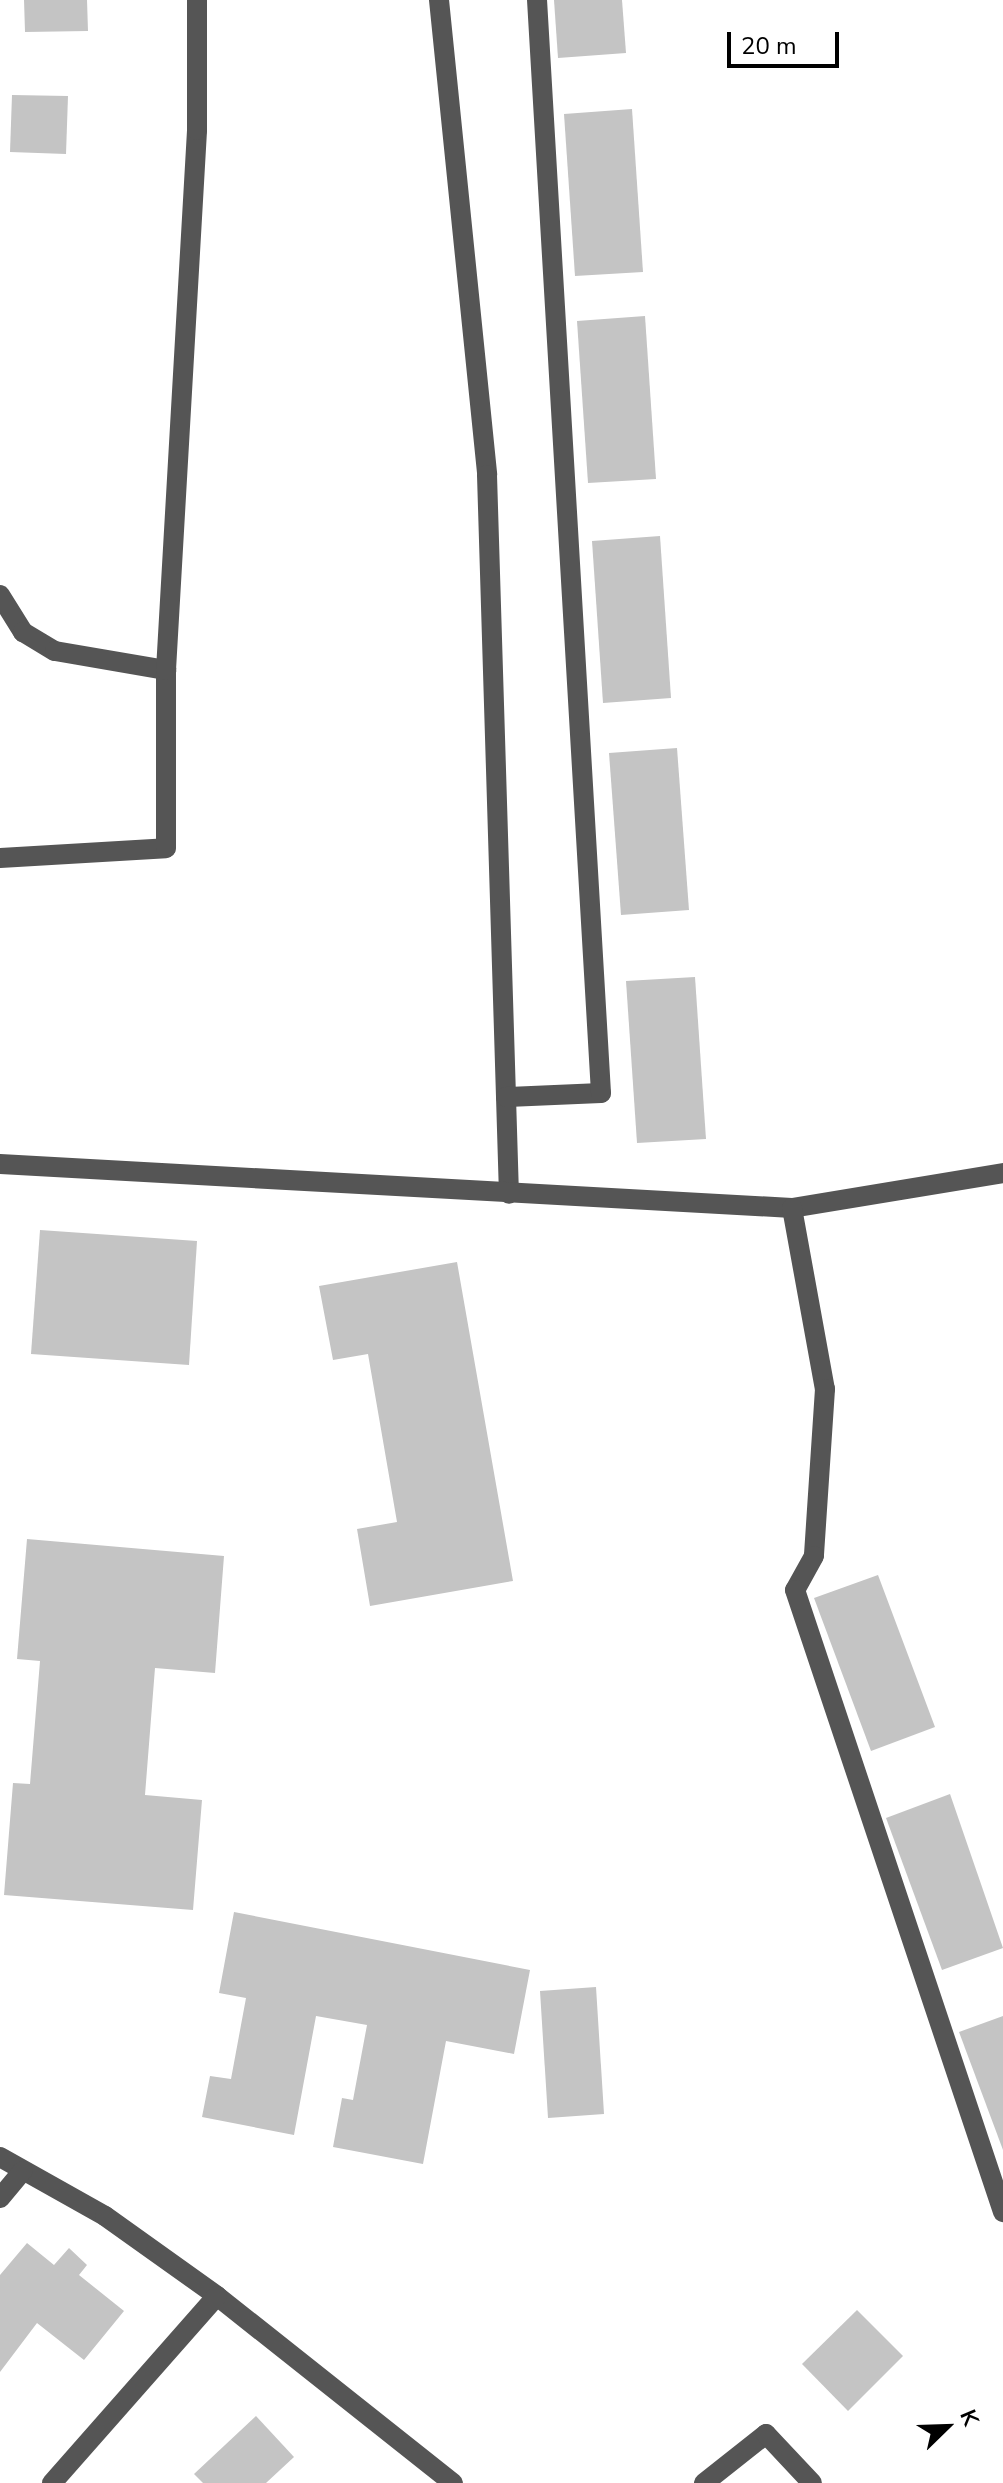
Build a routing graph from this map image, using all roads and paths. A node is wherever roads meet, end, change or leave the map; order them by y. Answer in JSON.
{"nodes":[{"id":1,"x":197,"y":0,"type":"edge"},
{"id":2,"x":439,"y":0,"type":"edge"},
{"id":3,"x":537,"y":0,"type":"edge"},
{"id":4,"x":0,"y":595,"type":"edge"},
{"id":5,"x":166,"y":670,"type":"junction"},
{"id":6,"x":0,"y":858,"type":"edge"},
{"id":7,"x":506,"y":1097,"type":"junction"},
{"id":8,"x":0,"y":1164,"type":"edge"},
{"id":9,"x":1003,"y":1173,"type":"edge"},
{"id":10,"x":509,"y":1194,"type":"junction"},
{"id":11,"x":792,"y":1208,"type":"junction"},
{"id":12,"x":0,"y":2157,"type":"edge"},
{"id":13,"x":23,"y":2171,"type":"junction"},
{"id":14,"x":0,"y":2198,"type":"edge"},
{"id":15,"x":1003,"y":2212,"type":"edge"},
{"id":16,"x":217,"y":2296,"type":"junction"},
{"id":17,"x":52,"y":2483,"type":"edge"},
{"id":18,"x":453,"y":2483,"type":"edge"},
{"id":19,"x":704,"y":2483,"type":"edge"},
{"id":20,"x":812,"y":2483,"type":"edge"}],
"edges":[{"from":1,"to":5,"type":"street"},
{"from":2,"to":7,"type":"street"},
{"from":3,"to":7,"type":"street"},
{"from":4,"to":5,"type":"street"},
{"from":5,"to":6,"type":"street"},
{"from":7,"to":10,"type":"street"},
{"from":8,"to":10,"type":"street"},
{"from":9,"to":11,"type":"street"},
{"from":10,"to":11,"type":"street"},
{"from":11,"to":15,"type":"street"},
{"from":12,"to":13,"type":"street"},
{"from":13,"to":14,"type":"street"},
{"from":13,"to":16,"type":"street"},
{"from":16,"to":17,"type":"street"},
{"from":16,"to":18,"type":"street"},
{"from":19,"to":20,"type":"street"}]}
